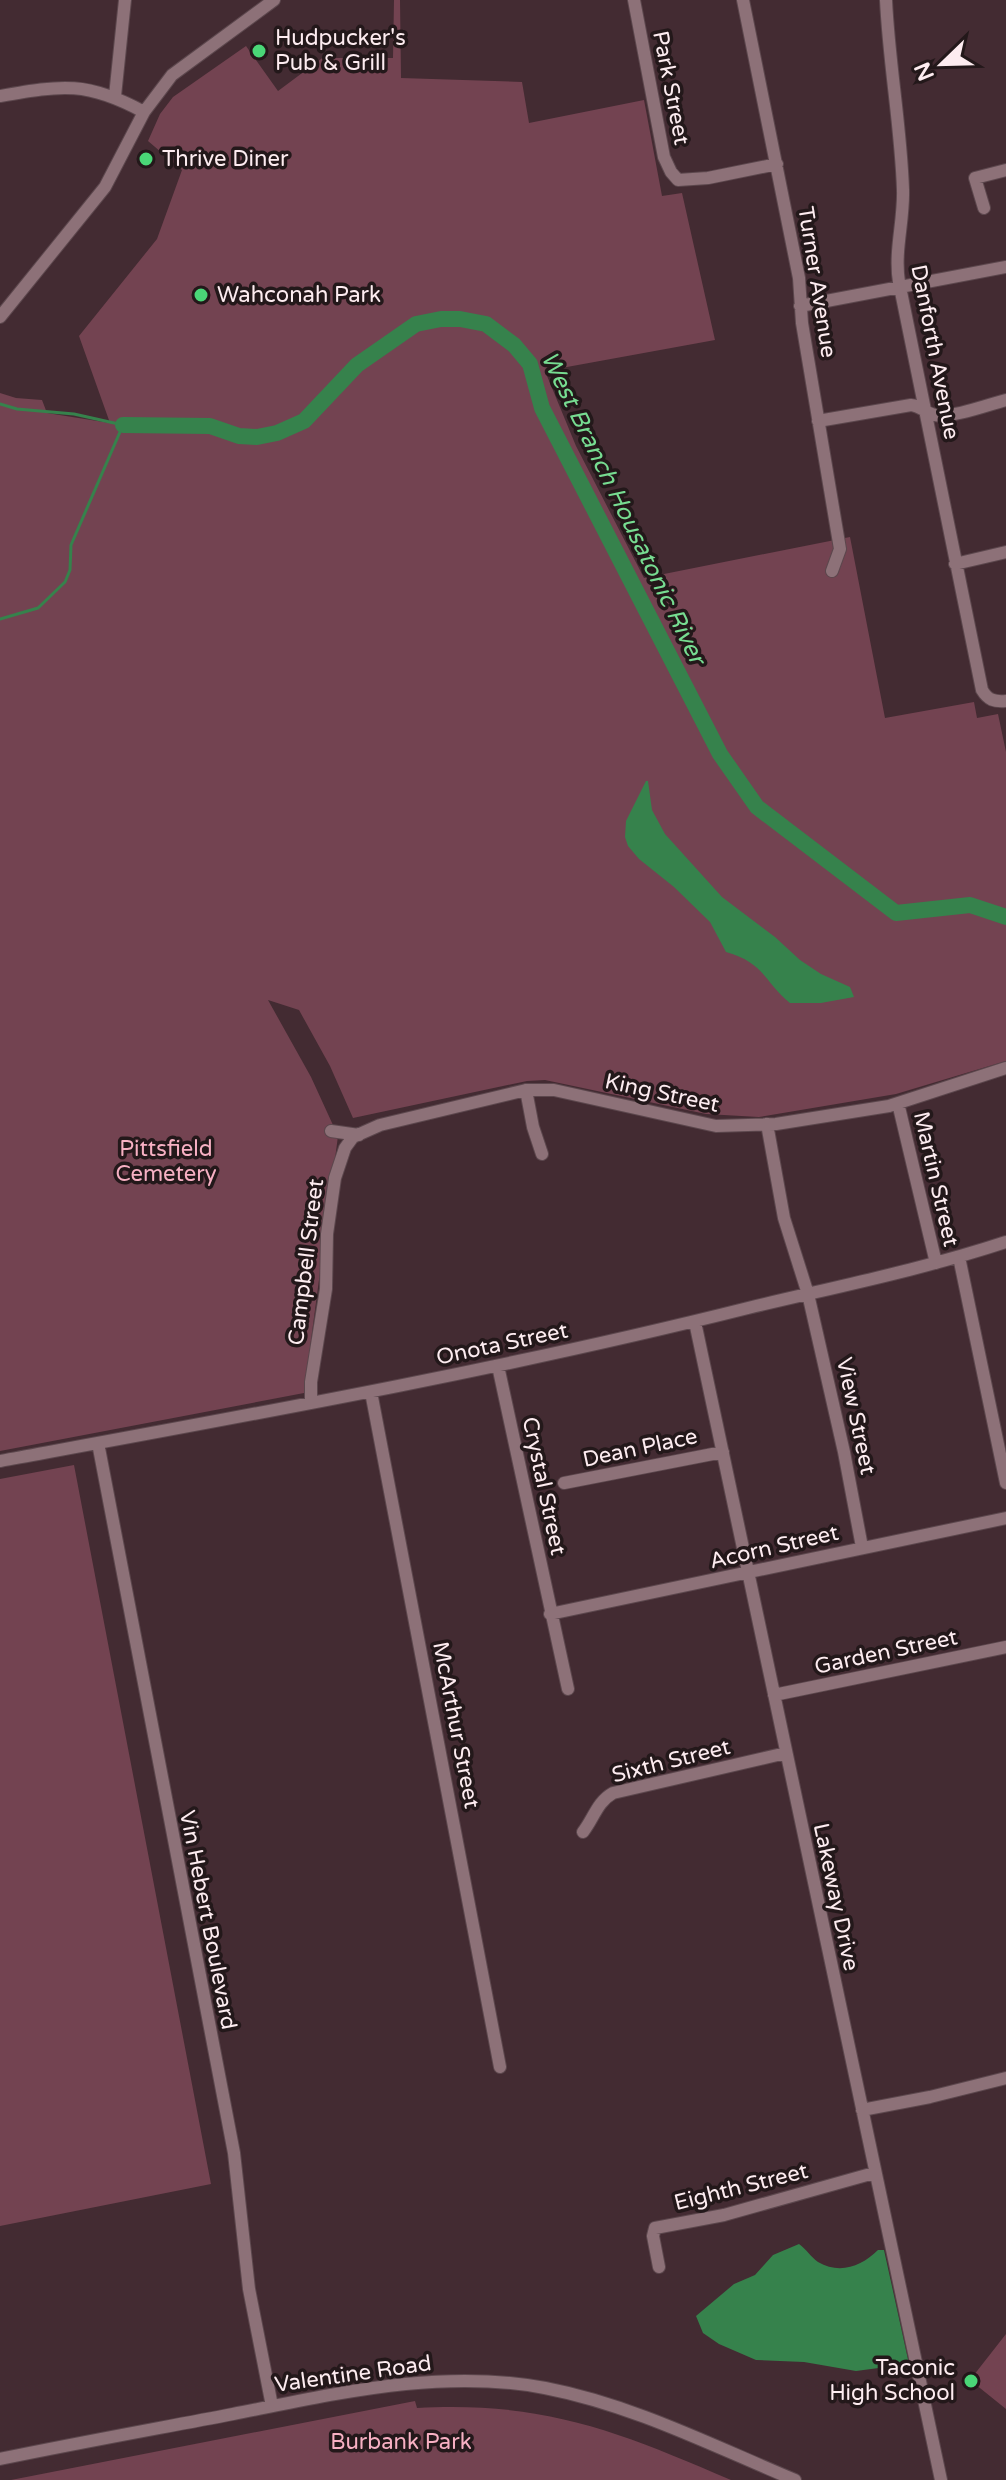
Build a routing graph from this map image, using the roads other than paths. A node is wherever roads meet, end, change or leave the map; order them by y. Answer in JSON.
{"nodes":[{"id":1,"x":125,"y":0,"type":"edge"},
{"id":2,"x":634,"y":0,"type":"edge"},
{"id":3,"x":743,"y":0,"type":"edge"},
{"id":4,"x":886,"y":0,"type":"edge"},
{"id":5,"x":269,"y":2,"type":"edge"},
{"id":6,"x":0,"y":96,"type":"edge"},
{"id":7,"x":115,"y":96,"type":"junction"},
{"id":8,"x":144,"y":112,"type":"junction"},
{"id":9,"x":777,"y":164,"type":"junction"},
{"id":10,"x":1006,"y":170,"type":"edge"},
{"id":11,"x":984,"y":208,"type":"dead end"},
{"id":12,"x":1006,"y":267,"type":"edge"},
{"id":13,"x":900,"y":288,"type":"junction"},
{"id":14,"x":800,"y":306,"type":"junction"},
{"id":15,"x":0,"y":317,"type":"edge"},
{"id":16,"x":1006,"y":400,"type":"edge"},
{"id":17,"x":926,"y":412,"type":"junction"},
{"id":18,"x":818,"y":421,"type":"junction"},
{"id":19,"x":1006,"y":552,"type":"edge"},
{"id":20,"x":955,"y":564,"type":"junction"},
{"id":21,"x":832,"y":571,"type":"dead end"},
{"id":22,"x":1000,"y":701,"type":"edge"},
{"id":23,"x":1006,"y":1068,"type":"edge"},
{"id":24,"x":526,"y":1090,"type":"junction"},
{"id":25,"x":898,"y":1103,"type":"junction"},
{"id":26,"x":767,"y":1124,"type":"junction"},
{"id":27,"x":331,"y":1131,"type":"dead end"},
{"id":28,"x":359,"y":1135,"type":"junction"},
{"id":29,"x":542,"y":1154,"type":"dead end"},
{"id":30,"x":1006,"y":1242,"type":"edge"},
{"id":31,"x":959,"y":1257,"type":"junction"},
{"id":32,"x":936,"y":1263,"type":"junction"},
{"id":33,"x":808,"y":1294,"type":"junction"},
{"id":34,"x":695,"y":1322,"type":"junction"},
{"id":35,"x":498,"y":1366,"type":"junction"},
{"id":36,"x":371,"y":1392,"type":"junction"},
{"id":37,"x":311,"y":1403,"type":"junction"},
{"id":38,"x":98,"y":1443,"type":"junction"},
{"id":39,"x":723,"y":1452,"type":"junction"},
{"id":40,"x":0,"y":1461,"type":"edge"},
{"id":41,"x":564,"y":1483,"type":"dead end"},
{"id":42,"x":1006,"y":1483,"type":"edge"},
{"id":43,"x":1006,"y":1518,"type":"edge"},
{"id":44,"x":862,"y":1547,"type":"junction"},
{"id":45,"x":748,"y":1573,"type":"junction"},
{"id":46,"x":550,"y":1614,"type":"junction"},
{"id":47,"x":1006,"y":1647,"type":"edge"},
{"id":48,"x":568,"y":1689,"type":"dead end"},
{"id":49,"x":774,"y":1695,"type":"junction"},
{"id":50,"x":786,"y":1753,"type":"junction"},
{"id":51,"x":583,"y":1832,"type":"dead end"},
{"id":52,"x":500,"y":2067,"type":"dead end"},
{"id":53,"x":1006,"y":2078,"type":"edge"},
{"id":54,"x":862,"y":2110,"type":"junction"},
{"id":55,"x":874,"y":2173,"type":"junction"},
{"id":56,"x":659,"y":2267,"type":"dead end"},
{"id":57,"x":272,"y":2406,"type":"junction"},
{"id":58,"x":0,"y":2459,"type":"edge"},
{"id":59,"x":795,"y":2480,"type":"edge"},
{"id":60,"x":941,"y":2480,"type":"edge"}],
"edges":[{"from":1,"to":7,"type":"street"},
{"from":2,"to":9,"type":"street","name":"Park Street"},
{"from":3,"to":9,"type":"street","name":"Turner Avenue"},
{"from":4,"to":13,"type":"street","name":"Danforth Avenue"},
{"from":5,"to":8,"type":"street"},
{"from":6,"to":7,"type":"street"},
{"from":7,"to":8,"type":"street"},
{"from":8,"to":15,"type":"street"},
{"from":9,"to":14,"type":"street","name":"Turner Avenue"},
{"from":10,"to":11,"type":"street"},
{"from":12,"to":13,"type":"street"},
{"from":13,"to":14,"type":"street"},
{"from":13,"to":17,"type":"street","name":"Danforth Avenue"},
{"from":14,"to":18,"type":"street","name":"Turner Avenue"},
{"from":16,"to":17,"type":"street"},
{"from":17,"to":18,"type":"street"},
{"from":17,"to":20,"type":"street","name":"Danforth Avenue"},
{"from":18,"to":21,"type":"street","name":"Turner Avenue"},
{"from":19,"to":20,"type":"street"},
{"from":20,"to":22,"type":"street","name":"Danforth Avenue"},
{"from":23,"to":25,"type":"street","name":"King Street"},
{"from":24,"to":26,"type":"street","name":"King Street"},
{"from":24,"to":28,"type":"street","name":"King Street"},
{"from":24,"to":29,"type":"street"},
{"from":25,"to":26,"type":"street","name":"King Street"},
{"from":25,"to":32,"type":"street","name":"Martin Street"},
{"from":26,"to":33,"type":"street","name":"View Street"},
{"from":27,"to":28,"type":"street"},
{"from":28,"to":37,"type":"street","name":"Campbell Street"},
{"from":30,"to":31,"type":"street","name":"Onota Street"},
{"from":31,"to":32,"type":"street","name":"Onota Street"},
{"from":31,"to":42,"type":"street"},
{"from":32,"to":33,"type":"street","name":"Onota Street"},
{"from":33,"to":34,"type":"street","name":"Onota Street"},
{"from":33,"to":44,"type":"street","name":"View Street"},
{"from":34,"to":35,"type":"street","name":"Onota Street"},
{"from":34,"to":39,"type":"street","name":"Lakeway Drive"},
{"from":35,"to":36,"type":"street","name":"Onota Street"},
{"from":35,"to":46,"type":"street","name":"Crystal Street"},
{"from":36,"to":37,"type":"street","name":"Onota Street"},
{"from":36,"to":52,"type":"street","name":"McArthur Street"},
{"from":37,"to":38,"type":"street","name":"Onota Street"},
{"from":38,"to":40,"type":"street","name":"Onota Street"},
{"from":38,"to":57,"type":"street","name":"Vin Hebert Boulevard"},
{"from":39,"to":41,"type":"street","name":"Dean Place"},
{"from":39,"to":45,"type":"street","name":"Lakeway Drive"},
{"from":43,"to":44,"type":"street","name":"Acorn Street"},
{"from":44,"to":45,"type":"street","name":"Acorn Street"},
{"from":45,"to":46,"type":"street","name":"Acorn Street"},
{"from":45,"to":49,"type":"street","name":"Lakeway Drive"},
{"from":46,"to":48,"type":"street","name":"Crystal Street"},
{"from":47,"to":49,"type":"street","name":"Garden Street"},
{"from":49,"to":50,"type":"street","name":"Lakeway Drive"},
{"from":50,"to":51,"type":"street","name":"Sixth Street"},
{"from":50,"to":54,"type":"street","name":"Lakeway Drive"},
{"from":53,"to":54,"type":"street"},
{"from":54,"to":55,"type":"street","name":"Lakeway Drive"},
{"from":55,"to":56,"type":"street","name":"Eighth Street"},
{"from":55,"to":60,"type":"street","name":"Lakeway Drive"},
{"from":57,"to":58,"type":"street","name":"Valentine Road"},
{"from":57,"to":59,"type":"street","name":"Valentine Road"}]}
